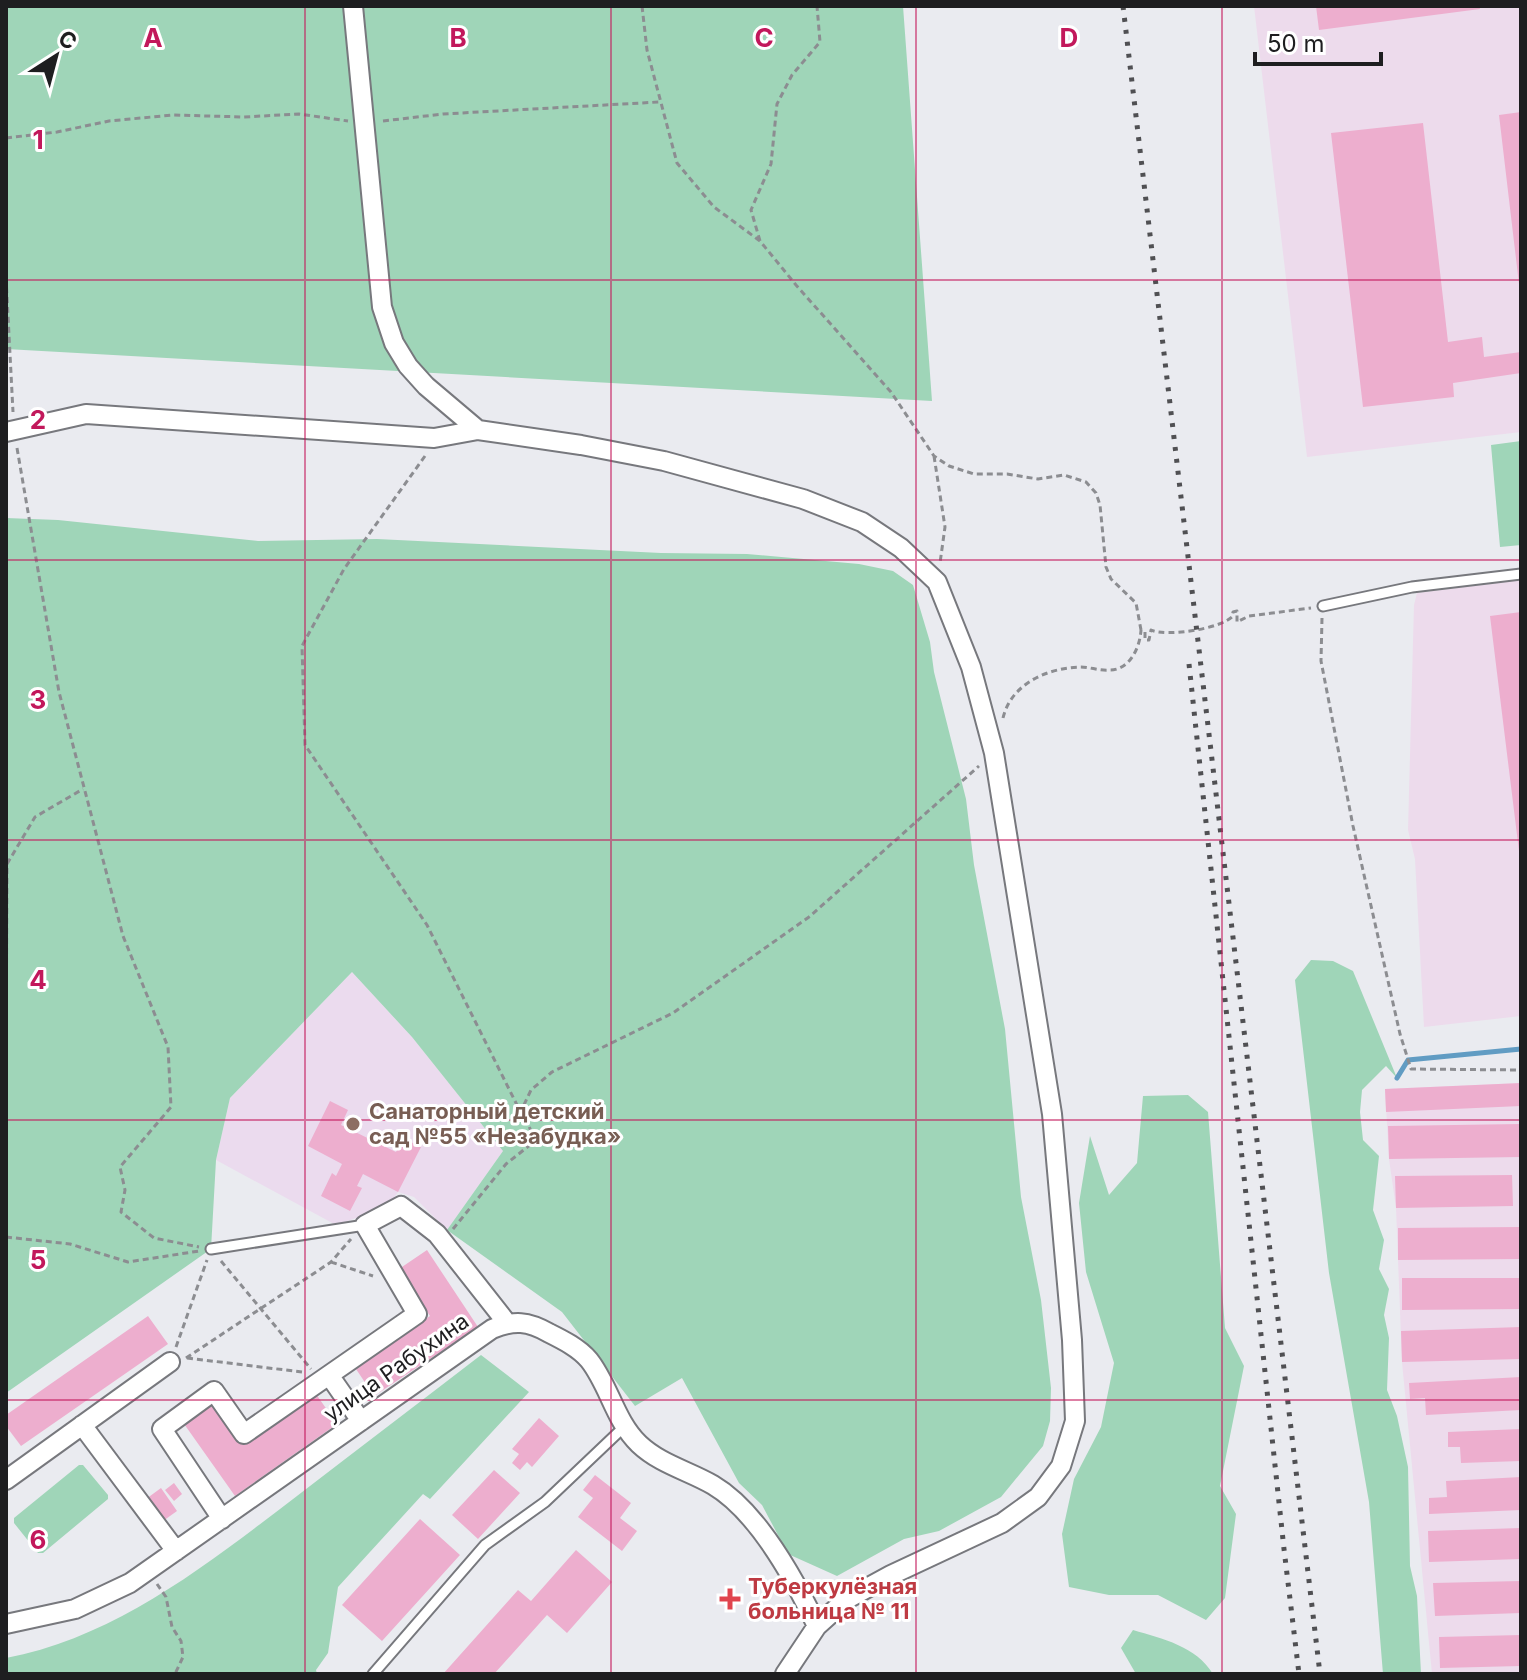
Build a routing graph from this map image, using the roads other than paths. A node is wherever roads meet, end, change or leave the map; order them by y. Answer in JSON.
{"nodes":[{"id":1,"x":353,"y":6,"type":"edge"},
{"id":2,"x":478,"y":430,"type":"junction"},
{"id":3,"x":10,"y":431,"type":"edge"},
{"id":4,"x":1521,"y":574,"type":"edge"},
{"id":5,"x":1323,"y":606,"type":"road end"},
{"id":6,"x":365,"y":1225,"type":"junction"},
{"id":7,"x":211,"y":1249,"type":"road end"},
{"id":8,"x":507,"y":1323,"type":"junction"},
{"id":9,"x":178,"y":1360,"type":"road end"},
{"id":10,"x":329,"y":1375,"type":"junction"},
{"id":11,"x":361,"y":1421,"type":"junction"},
{"id":12,"x":82,"y":1425,"type":"junction"},
{"id":13,"x":625,"y":1426,"type":"junction"},
{"id":14,"x":6,"y":1480,"type":"edge"},
{"id":15,"x":222,"y":1519,"type":"junction"},
{"id":16,"x":176,"y":1551,"type":"junction"},
{"id":17,"x":6,"y":1624,"type":"edge"},
{"id":18,"x":817,"y":1626,"type":"junction"},
{"id":19,"x":373,"y":1674,"type":"edge"},
{"id":20,"x":785,"y":1674,"type":"edge"}],
"edges":[{"from":1,"to":2,"type":"street"},
{"from":2,"to":3,"type":"street"},
{"from":2,"to":18,"type":"street"},
{"from":4,"to":5,"type":"lane"},
{"from":6,"to":7,"type":"lane"},
{"from":6,"to":8,"type":"street"},
{"from":6,"to":10,"type":"street"},
{"from":8,"to":11,"type":"street","name":"улица Рабухина"},
{"from":8,"to":13,"type":"street"},
{"from":9,"to":12,"type":"street"},
{"from":10,"to":11,"type":"street"},
{"from":10,"to":15,"type":"street"},
{"from":11,"to":15,"type":"street","name":"улица Рабухина"},
{"from":12,"to":14,"type":"street"},
{"from":12,"to":16,"type":"street"},
{"from":13,"to":18,"type":"street"},
{"from":13,"to":19,"type":"lane"},
{"from":15,"to":16,"type":"street","name":"улица Рабухина"},
{"from":16,"to":17,"type":"street","name":"улица Рабухина"},
{"from":18,"to":20,"type":"street"}]}
